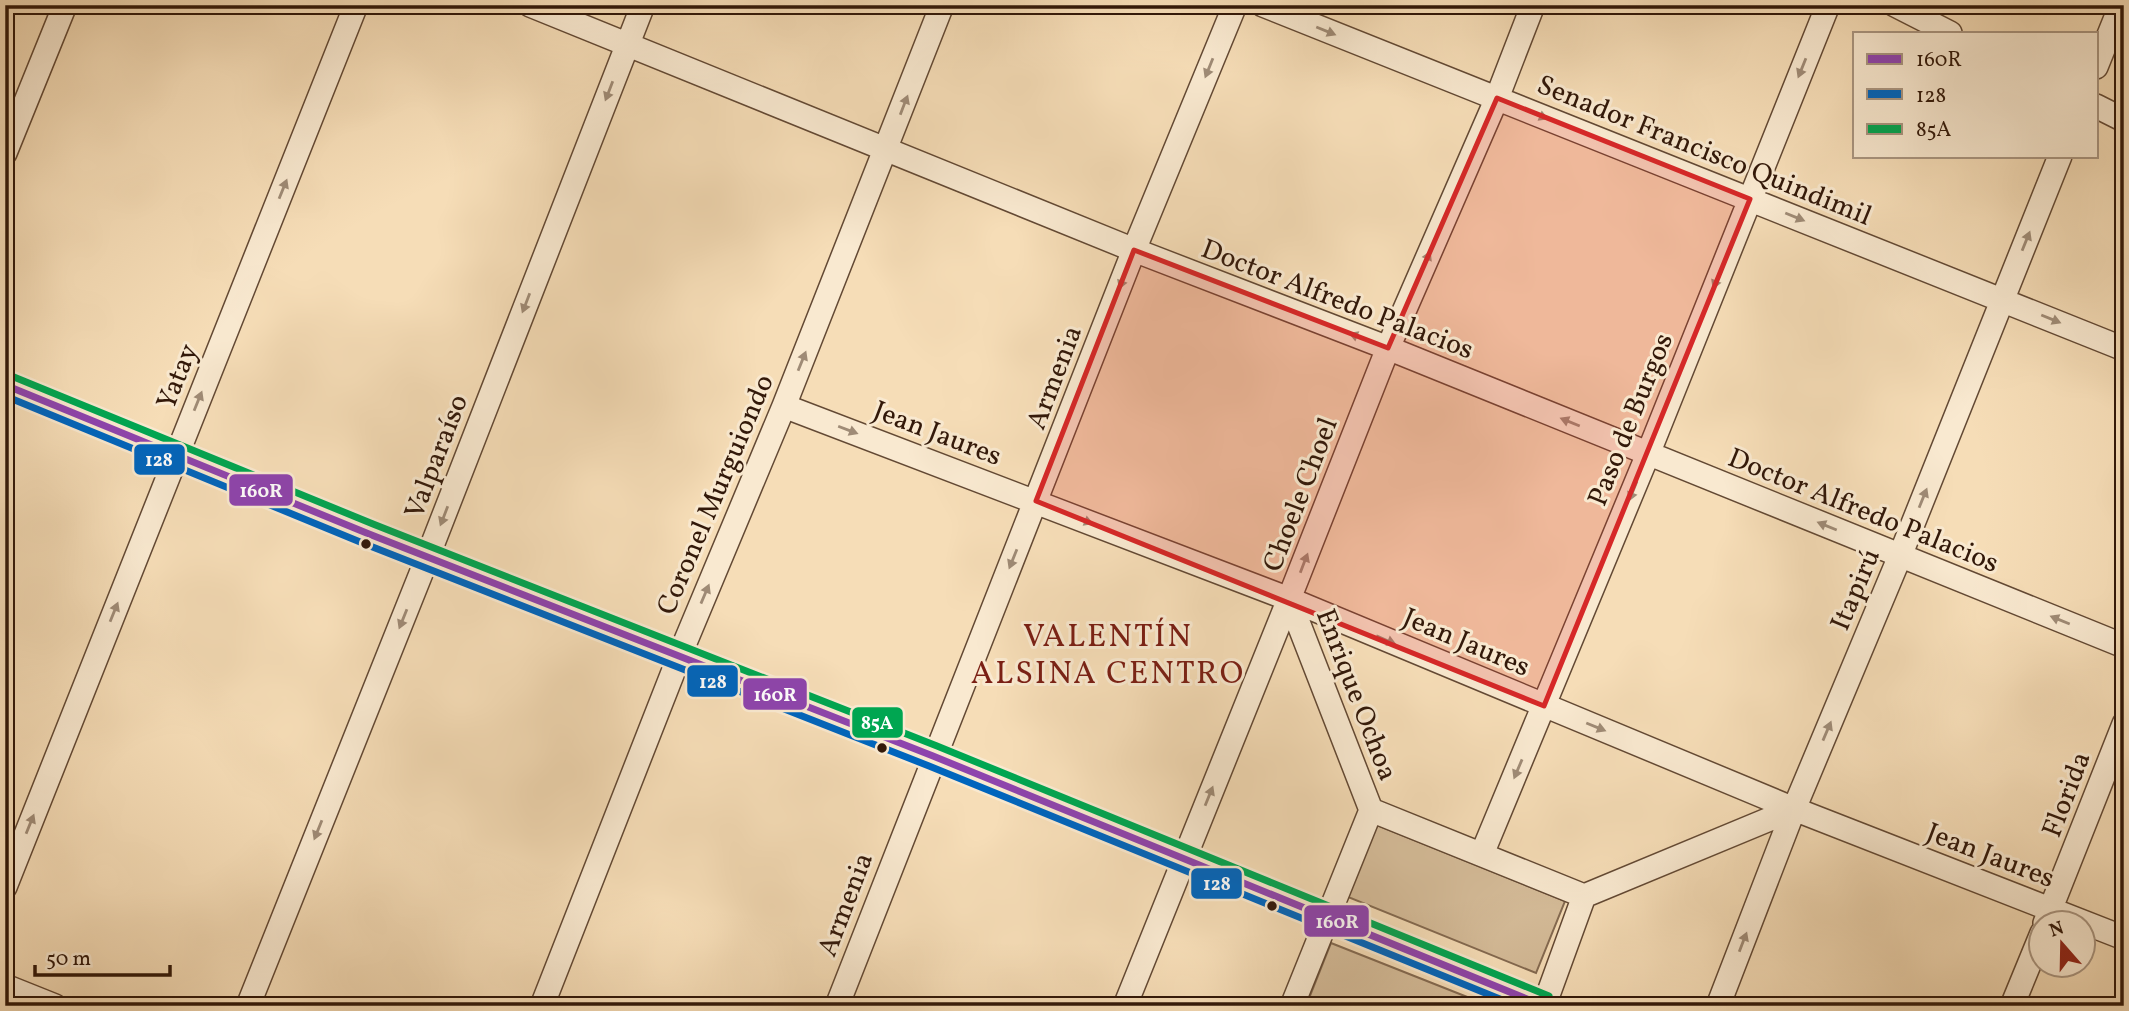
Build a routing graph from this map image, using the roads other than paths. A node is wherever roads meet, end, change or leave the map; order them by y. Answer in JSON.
{"nodes":[{"id":1,"x":65,"y":5,"type":"edge"},
{"id":2,"x":356,"y":5,"type":"edge"},
{"id":3,"x":530,"y":5,"type":"edge"},
{"id":4,"x":643,"y":5,"type":"edge"},
{"id":5,"x":942,"y":5,"type":"edge"},
{"id":6,"x":1235,"y":5,"type":"edge"},
{"id":7,"x":1263,"y":5,"type":"edge"},
{"id":8,"x":1533,"y":5,"type":"edge"},
{"id":9,"x":1828,"y":5,"type":"edge"},
{"id":10,"x":1895,"y":5,"type":"edge"},
{"id":11,"x":2120,"y":5,"type":"edge"},
{"id":12,"x":1948,"y":32,"type":"edge"},
{"id":13,"x":627,"y":44,"type":"junction"},
{"id":14,"x":2098,"y":62,"type":"edge"},
{"id":15,"x":1497,"y":99,"type":"junction"},
{"id":16,"x":2098,"y":107,"type":"edge"},
{"id":17,"x":2124,"y":120,"type":"edge"},
{"id":18,"x":887,"y":149,"type":"junction"},
{"id":19,"x":5,"y":153,"type":"edge"},
{"id":20,"x":2059,"y":158,"type":"edge"},
{"id":21,"x":1749,"y":199,"type":"junction"},
{"id":22,"x":1134,"y":250,"type":"junction"},
{"id":23,"x":2002,"y":299,"type":"junction"},
{"id":24,"x":1388,"y":348,"type":"junction"},
{"id":25,"x":2124,"y":349,"type":"edge"},
{"id":26,"x":5,"y":385,"type":"edge"},
{"id":27,"x":784,"y":406,"type":"junction"},
{"id":28,"x":1648,"y":454,"type":"junction"},
{"id":29,"x":177,"y":455,"type":"junction"},
{"id":30,"x":1036,"y":501,"type":"junction"},
{"id":31,"x":428,"y":556,"type":"junction"},
{"id":32,"x":1900,"y":556,"type":"junction"},
{"id":33,"x":1289,"y":599,"type":"junction"},
{"id":34,"x":2124,"y":646,"type":"edge"},
{"id":35,"x":679,"y":657,"type":"junction"},
{"id":36,"x":1544,"y":706,"type":"junction"},
{"id":37,"x":2124,"y":724,"type":"edge"},
{"id":38,"x":933,"y":757,"type":"junction"},
{"id":39,"x":1794,"y":809,"type":"junction"},
{"id":40,"x":1371,"y":810,"type":"junction"},
{"id":41,"x":1482,"y":854,"type":"junction"},
{"id":42,"x":1183,"y":859,"type":"junction"},
{"id":43,"x":5,"y":887,"type":"edge"},
{"id":44,"x":1584,"y":896,"type":"junction"},
{"id":45,"x":2031,"y":909,"type":"edge"},
{"id":46,"x":2051,"y":909,"type":"edge"},
{"id":47,"x":1327,"y":917,"type":"junction"},
{"id":48,"x":2098,"y":930,"type":"edge"},
{"id":49,"x":2124,"y":938,"type":"edge"},
{"id":50,"x":2028,"y":967,"type":"edge"},
{"id":51,"x":5,"y":986,"type":"edge"},
{"id":52,"x":55,"y":1006,"type":"edge"},
{"id":53,"x":248,"y":1006,"type":"edge"},
{"id":54,"x":542,"y":1006,"type":"edge"},
{"id":55,"x":837,"y":1006,"type":"edge"},
{"id":56,"x":1125,"y":1006,"type":"edge"},
{"id":57,"x":1292,"y":1006,"type":"edge"},
{"id":58,"x":1544,"y":1006,"type":"edge"},
{"id":59,"x":1718,"y":1006,"type":"edge"},
{"id":60,"x":2012,"y":1006,"type":"edge"}],
"edges":[{"from":1,"to":19,"type":"street"},
{"from":29,"to":2,"type":"street","name":"Yatay","one_way":true},
{"from":3,"to":13,"type":"street","name":"Doctor Alfredo Palacios"},
{"from":4,"to":13,"type":"street","name":"Valparaíso"},
{"from":18,"to":5,"type":"street","name":"Coronel Murguiondo","one_way":true},
{"from":6,"to":22,"type":"street","name":"Armenia","one_way":true},
{"from":7,"to":15,"type":"street","name":"Senador Francisco Quindimil","one_way":true},
{"from":8,"to":15,"type":"street","name":"Choele Choel"},
{"from":9,"to":21,"type":"street","name":"Paso de Burgos","one_way":true},
{"from":10,"to":12,"type":"street"},
{"from":11,"to":14,"type":"street"},
{"from":13,"to":18,"type":"street","name":"Doctor Alfredo Palacios"},
{"from":13,"to":31,"type":"street","name":"Valparaíso","one_way":true},
{"from":15,"to":21,"type":"street","name":"Senador Francisco Quindimil","one_way":true},
{"from":24,"to":15,"type":"street","name":"Choele Choel","one_way":true},
{"from":16,"to":17,"type":"street"},
{"from":18,"to":22,"type":"street","name":"Doctor Alfredo Palacios"},
{"from":27,"to":18,"type":"street","name":"Coronel Murguiondo","one_way":true},
{"from":23,"to":20,"type":"street","name":"Itapirú","one_way":true},
{"from":21,"to":23,"type":"street","name":"Senador Francisco Quindimil","one_way":true},
{"from":21,"to":28,"type":"street","name":"Paso de Burgos","one_way":true},
{"from":24,"to":22,"type":"street","name":"Doctor Alfredo Palacios","one_way":true},
{"from":22,"to":30,"type":"street","name":"Armenia","one_way":true},
{"from":23,"to":25,"type":"street","name":"Senador Francisco Quindimil","one_way":true},
{"from":32,"to":23,"type":"street","name":"Itapirú","one_way":true},
{"from":28,"to":24,"type":"street","name":"Doctor Alfredo Palacios","one_way":true},
{"from":33,"to":24,"type":"street","name":"Choele Choel","one_way":true},
{"from":26,"to":29,"type":"street"},
{"from":27,"to":30,"type":"street","name":"Jean Jaures","one_way":true},
{"from":35,"to":27,"type":"street","name":"Coronel Murguiondo","one_way":true},
{"from":32,"to":28,"type":"street","name":"Doctor Alfredo Palacios","one_way":true},
{"from":28,"to":36,"type":"street","name":"Paso de Burgos","one_way":true},
{"from":29,"to":31,"type":"street"},
{"from":43,"to":29,"type":"street","name":"Yatay","one_way":true},
{"from":30,"to":33,"type":"street","name":"Jean Jaures","one_way":true},
{"from":30,"to":38,"type":"street","name":"Armenia","one_way":true},
{"from":31,"to":35,"type":"street"},
{"from":31,"to":53,"type":"street","name":"Valparaíso","one_way":true},
{"from":34,"to":32,"type":"street","name":"Doctor Alfredo Palacios","one_way":true},
{"from":39,"to":32,"type":"street","name":"Itapirú","one_way":true},
{"from":33,"to":36,"type":"street","name":"Jean Jaures","one_way":true},
{"from":33,"to":40,"type":"street","name":"Enrique Ochoa"},
{"from":42,"to":33,"type":"street","name":"Choele Choel","one_way":true},
{"from":35,"to":38,"type":"street"},
{"from":35,"to":54,"type":"street","name":"Coronel Murguiondo"},
{"from":36,"to":39,"type":"street","name":"Jean Jaures","one_way":true},
{"from":36,"to":41,"type":"street","name":"Paso de Burgos","one_way":true},
{"from":37,"to":46,"type":"street","name":"Florida"},
{"from":38,"to":42,"type":"street"},
{"from":38,"to":55,"type":"street","name":"Armenia"},
{"from":39,"to":44,"type":"street"},
{"from":39,"to":45,"type":"street","name":"Jean Jaures"},
{"from":59,"to":39,"type":"street","name":"Itapirú","one_way":true},
{"from":40,"to":41,"type":"street"},
{"from":40,"to":47,"type":"street"},
{"from":41,"to":44,"type":"street"},
{"from":42,"to":47,"type":"street"},
{"from":42,"to":56,"type":"street","name":"Choele Choel"},
{"from":44,"to":58,"type":"street"},
{"from":47,"to":57,"type":"street"},
{"from":47,"to":58,"type":"street"},
{"from":48,"to":49,"type":"street","name":"Jean Jaures"},
{"from":50,"to":60,"type":"street"},
{"from":51,"to":52,"type":"street"}]}
